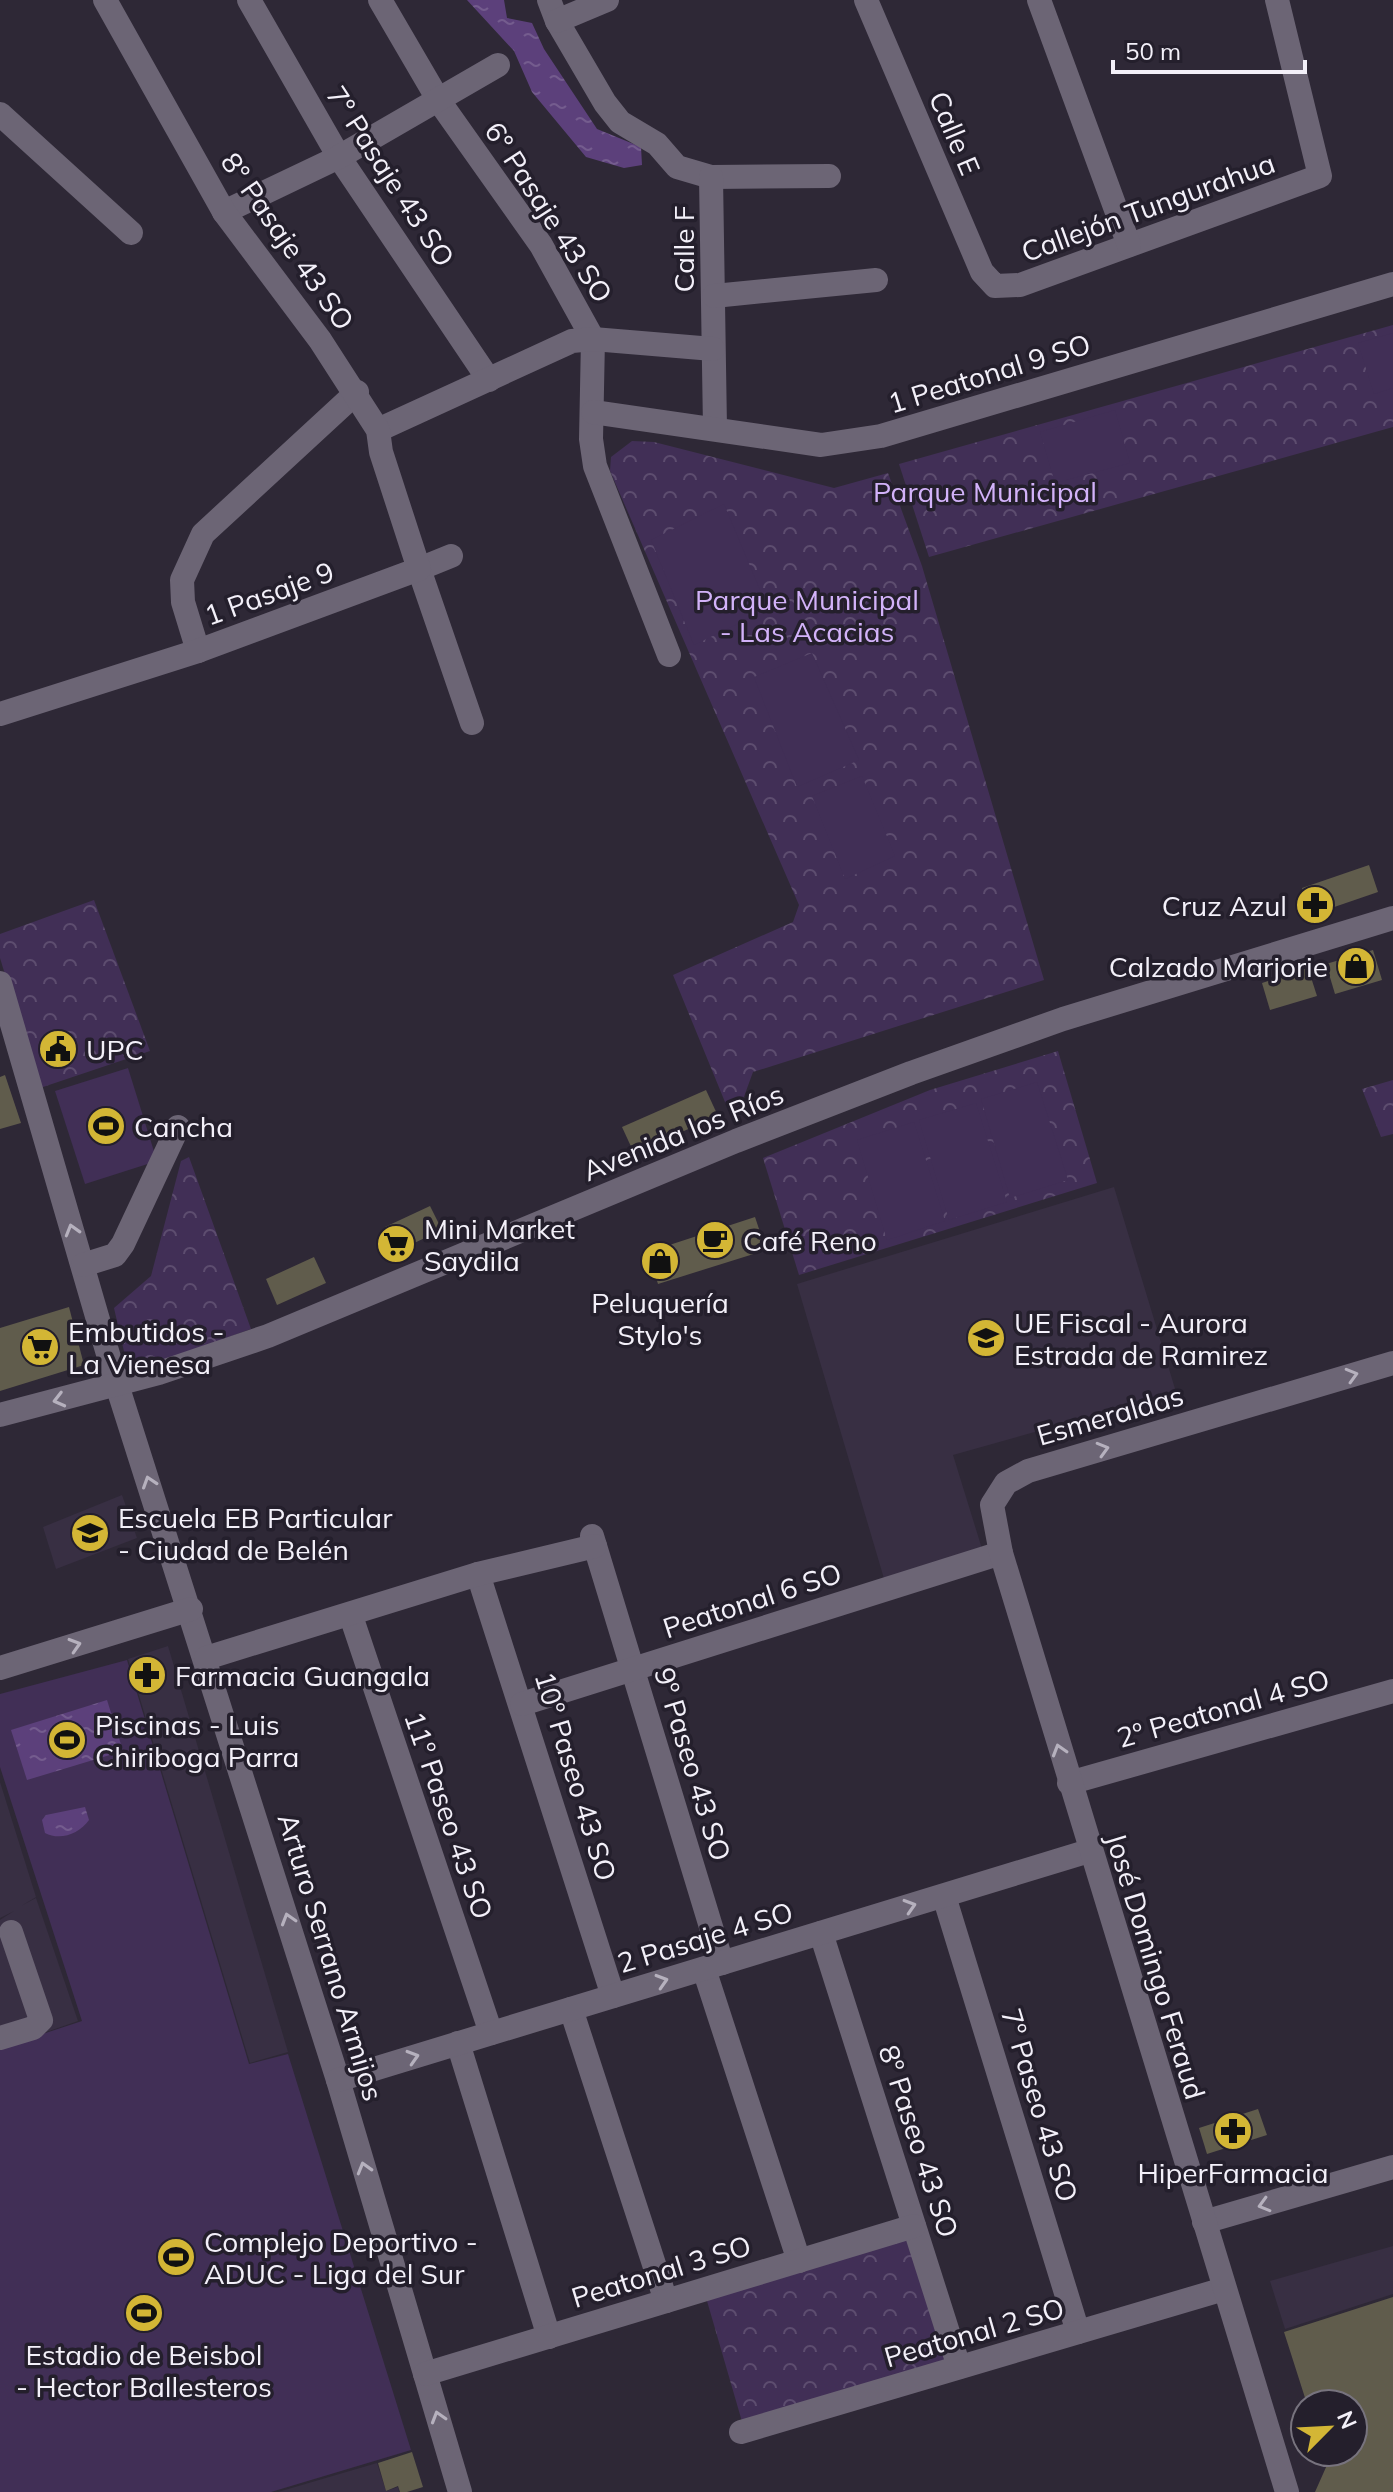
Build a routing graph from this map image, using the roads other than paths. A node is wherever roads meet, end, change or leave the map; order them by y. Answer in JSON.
{"nodes":[{"id":1,"x":105,"y":0,"type":"edge"},
{"id":2,"x":249,"y":0,"type":"edge"},
{"id":3,"x":380,"y":0,"type":"edge"},
{"id":4,"x":607,"y":0,"type":"edge"},
{"id":5,"x":866,"y":0,"type":"edge"},
{"id":6,"x":1039,"y":0,"type":"edge"},
{"id":7,"x":1277,"y":0,"type":"edge"},
{"id":8,"x":553,"y":11,"type":"edge"},
{"id":9,"x":498,"y":65,"type":"dead end"},
{"id":10,"x":439,"y":101,"type":"junction"},
{"id":11,"x":0,"y":114,"type":"edge"},
{"id":12,"x":339,"y":157,"type":"junction"},
{"id":13,"x":829,"y":176,"type":"dead end"},
{"id":14,"x":711,"y":177,"type":"junction"},
{"id":15,"x":224,"y":212,"type":"junction"},
{"id":16,"x":131,"y":233,"type":"dead end"},
{"id":17,"x":1129,"y":245,"type":"junction"},
{"id":18,"x":876,"y":280,"type":"dead end"},
{"id":19,"x":1393,"y":284,"type":"edge"},
{"id":20,"x":995,"y":286,"type":"joint"},
{"id":21,"x":714,"y":296,"type":"junction"},
{"id":22,"x":593,"y":339,"type":"junction"},
{"id":23,"x":713,"y":349,"type":"junction"},
{"id":24,"x":489,"y":380,"type":"junction"},
{"id":25,"x":357,"y":392,"type":"junction"},
{"id":26,"x":593,"y":412,"type":"junction"},
{"id":27,"x":715,"y":428,"type":"junction"},
{"id":28,"x":378,"y":430,"type":"junction"},
{"id":29,"x":451,"y":556,"type":"dead end"},
{"id":30,"x":419,"y":569,"type":"junction"},
{"id":31,"x":198,"y":651,"type":"junction"},
{"id":32,"x":669,"y":655,"type":"dead end"},
{"id":33,"x":0,"y":714,"type":"edge"},
{"id":34,"x":472,"y":723,"type":"dead end"},
{"id":35,"x":1393,"y":918,"type":"edge"},
{"id":36,"x":0,"y":983,"type":"edge"},
{"id":37,"x":178,"y":1127,"type":"dead end"},
{"id":38,"x":83,"y":1265,"type":"junction"},
{"id":39,"x":1393,"y":1363,"type":"edge"},
{"id":40,"x":117,"y":1385,"type":"junction"},
{"id":41,"x":0,"y":1415,"type":"edge"},
{"id":42,"x":1028,"y":1471,"type":"joint"},
{"id":43,"x":1001,"y":1553,"type":"junction"},
{"id":44,"x":478,"y":1574,"type":"junction"},
{"id":45,"x":191,"y":1609,"type":"junction"},
{"id":46,"x":351,"y":1616,"type":"junction"},
{"id":47,"x":206,"y":1658,"type":"junction"},
{"id":48,"x":0,"y":1668,"type":"edge"},
{"id":49,"x":632,"y":1669,"type":"junction"},
{"id":50,"x":1393,"y":1691,"type":"edge"},
{"id":51,"x":522,"y":1704,"type":"junction"},
{"id":52,"x":1069,"y":1783,"type":"junction"},
{"id":53,"x":1089,"y":1851,"type":"junction"},
{"id":54,"x":944,"y":1896,"type":"junction"},
{"id":55,"x":11,"y":1932,"type":"dead end"},
{"id":56,"x":821,"y":1933,"type":"junction"},
{"id":57,"x":713,"y":1966,"type":"junction"},
{"id":58,"x":613,"y":1996,"type":"junction"},
{"id":59,"x":571,"y":2009,"type":"junction"},
{"id":60,"x":491,"y":2033,"type":"junction"},
{"id":61,"x":0,"y":2038,"type":"edge"},
{"id":62,"x":458,"y":2043,"type":"junction"},
{"id":63,"x":338,"y":2080,"type":"junction"},
{"id":64,"x":1393,"y":2167,"type":"edge"},
{"id":65,"x":1204,"y":2222,"type":"junction"},
{"id":66,"x":914,"y":2226,"type":"junction"},
{"id":67,"x":799,"y":2261,"type":"junction"},
{"id":68,"x":1224,"y":2289,"type":"junction"},
{"id":69,"x":666,"y":2301,"type":"junction"},
{"id":70,"x":1078,"y":2332,"type":"junction"},
{"id":71,"x":549,"y":2337,"type":"junction"},
{"id":72,"x":959,"y":2367,"type":"junction"},
{"id":73,"x":425,"y":2374,"type":"junction"},
{"id":74,"x":741,"y":2432,"type":"dead end"},
{"id":75,"x":460,"y":2492,"type":"edge"},
{"id":76,"x":1287,"y":2492,"type":"edge"}],
"edges":[{"from":1,"to":15,"type":"street","name":"8° Pasaje 43 SO"},
{"from":2,"to":12,"type":"street","name":"7° Pasaje 43 SO"},
{"from":3,"to":10,"type":"street","name":"6° Pasaje 43 SO"},
{"from":4,"to":8,"type":"street"},
{"from":5,"to":20,"type":"street","name":"Calle E"},
{"from":6,"to":17,"type":"street"},
{"from":7,"to":17,"type":"street","name":"Callejón Tungurahua"},
{"from":8,"to":14,"type":"street","name":"Calle F"},
{"from":9,"to":10,"type":"street"},
{"from":10,"to":12,"type":"street"},
{"from":10,"to":22,"type":"street","name":"6° Pasaje 43 SO"},
{"from":11,"to":16,"type":"street"},
{"from":12,"to":15,"type":"street"},
{"from":12,"to":24,"type":"street","name":"7° Pasaje 43 SO"},
{"from":13,"to":14,"type":"street"},
{"from":14,"to":21,"type":"street","name":"Calle F"},
{"from":15,"to":25,"type":"street","name":"8° Pasaje 43 SO"},
{"from":17,"to":20,"type":"street","name":"Callejón Tungurahua"},
{"from":18,"to":21,"type":"street"},
{"from":19,"to":27,"type":"street","name":"1 Peatonal 9 SO"},
{"from":21,"to":23,"type":"street","name":"Calle F"},
{"from":22,"to":23,"type":"street"},
{"from":22,"to":24,"type":"street"},
{"from":22,"to":26,"type":"street","name":"6° Pasaje 43 SO"},
{"from":23,"to":27,"type":"street","name":"Calle F"},
{"from":24,"to":28,"type":"street"},
{"from":25,"to":28,"type":"street","name":"8° Pasaje 43 SO"},
{"from":25,"to":31,"type":"street"},
{"from":26,"to":27,"type":"street","name":"1 Peatonal 9 SO"},
{"from":26,"to":32,"type":"street","name":"6° Pasaje 43 SO"},
{"from":28,"to":30,"type":"street"},
{"from":29,"to":30,"type":"street","name":"1 Pasaje 9"},
{"from":30,"to":31,"type":"street","name":"1 Pasaje 9"},
{"from":30,"to":34,"type":"street"},
{"from":31,"to":33,"type":"street","name":"1 Pasaje 9"},
{"from":35,"to":40,"type":"street","name":"Avenida los Ríos"},
{"from":38,"to":36,"type":"street","name":"Arturo Serrano Armijos","one_way":true},
{"from":37,"to":38,"type":"street"},
{"from":38,"to":40,"type":"street","name":"Arturo Serrano Armijos"},
{"from":42,"to":39,"type":"street","name":"Esmeraldas","one_way":true},
{"from":40,"to":41,"type":"street","name":"Avenida los Ríos","one_way":true},
{"from":45,"to":40,"type":"street","name":"Arturo Serrano Armijos","one_way":true},
{"from":42,"to":43,"type":"street","name":"José Domingo Feraud"},
{"from":43,"to":49,"type":"street","name":"Peatonal 6 SO"},
{"from":52,"to":43,"type":"street","name":"José Domingo Feraud","one_way":true},
{"from":44,"to":46,"type":"street"},
{"from":44,"to":49,"type":"street","name":"9º Paseo 43 SO"},
{"from":44,"to":51,"type":"street","name":"10º Paseo 43 SO"},
{"from":45,"to":47,"type":"street","name":"Arturo Serrano Armijos"},
{"from":48,"to":45,"type":"street","one_way":true},
{"from":46,"to":47,"type":"street"},
{"from":46,"to":60,"type":"street","name":"11º Paseo 43 SO"},
{"from":63,"to":47,"type":"street","name":"Arturo Serrano Armijos","one_way":true},
{"from":49,"to":51,"type":"street","name":"Peatonal 6 SO"},
{"from":49,"to":57,"type":"street","name":"9º Paseo 43 SO"},
{"from":50,"to":52,"type":"street","name":"2º Peatonal 4 SO"},
{"from":51,"to":58,"type":"street","name":"10º Paseo 43 SO"},
{"from":52,"to":53,"type":"street","name":"José Domingo Feraud"},
{"from":53,"to":54,"type":"street","name":"2 Pasaje 4 SO"},
{"from":53,"to":65,"type":"street","name":"José Domingo Feraud"},
{"from":56,"to":54,"type":"street","name":"2 Pasaje 4 SO","one_way":true},
{"from":54,"to":70,"type":"street","name":"7º Paseo 43 SO"},
{"from":55,"to":61,"type":"street"},
{"from":56,"to":57,"type":"street","name":"2 Pasaje 4 SO"},
{"from":56,"to":66,"type":"street","name":"8º Paseo 43 SO"},
{"from":58,"to":57,"type":"street","name":"2 Pasaje 4 SO","one_way":true},
{"from":57,"to":67,"type":"street","name":"9º Paseo 43 SO"},
{"from":58,"to":59,"type":"street","name":"2 Pasaje 4 SO"},
{"from":59,"to":60,"type":"street","name":"2 Pasaje 4 SO"},
{"from":59,"to":69,"type":"street"},
{"from":60,"to":62,"type":"street","name":"2 Pasaje 4 SO"},
{"from":63,"to":62,"type":"street","name":"2 Pasaje 4 SO","one_way":true},
{"from":62,"to":71,"type":"street"},
{"from":73,"to":63,"type":"street","name":"Arturo Serrano Armijos","one_way":true},
{"from":64,"to":65,"type":"street","one_way":true},
{"from":65,"to":68,"type":"street","name":"José Domingo Feraud"},
{"from":66,"to":67,"type":"street","name":"Peatonal 3 SO"},
{"from":66,"to":72,"type":"street","name":"8º Paseo 43 SO"},
{"from":67,"to":69,"type":"street","name":"Peatonal 3 SO"},
{"from":68,"to":70,"type":"street","name":"Peatonal 2 SO"},
{"from":68,"to":76,"type":"street","name":"José Domingo Feraud"},
{"from":69,"to":71,"type":"street","name":"Peatonal 3 SO"},
{"from":70,"to":72,"type":"street","name":"Peatonal 2 SO"},
{"from":71,"to":73,"type":"street","name":"Peatonal 3 SO"},
{"from":72,"to":74,"type":"street","name":"Peatonal 2 SO"},
{"from":75,"to":73,"type":"street","name":"Arturo Serrano Armijos","one_way":true}]}
